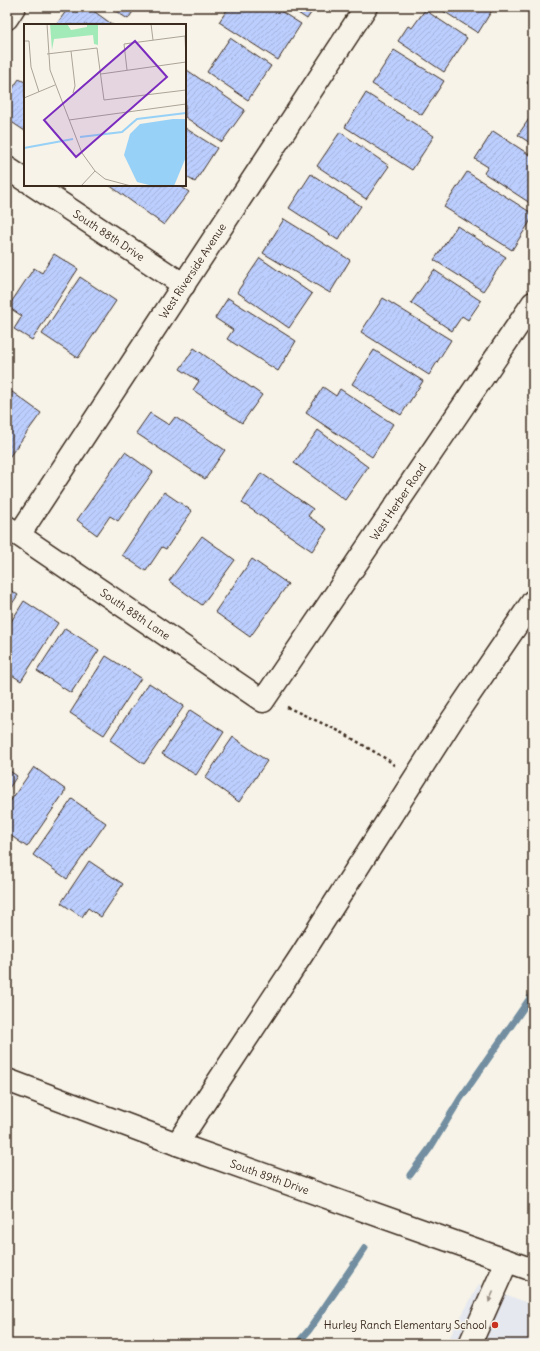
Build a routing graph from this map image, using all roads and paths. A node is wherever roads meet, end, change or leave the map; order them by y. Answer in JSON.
{"nodes":[{"id":1,"x":14,"y":7,"type":"edge"},
{"id":2,"x":366,"y":7,"type":"edge"},
{"id":3,"x":7,"y":18,"type":"edge"},
{"id":4,"x":7,"y":168,"type":"edge"},
{"id":5,"x":24,"y":179,"type":"edge"},
{"id":6,"x":34,"y":186,"type":"edge"},
{"id":7,"x":184,"y":285,"type":"junction"},
{"id":8,"x":533,"y":303,"type":"edge"},
{"id":9,"x":13,"y":531,"type":"edge"},
{"id":10,"x":533,"y":602,"type":"edge"},
{"id":11,"x":264,"y":701,"type":"junction"},
{"id":12,"x":412,"y":783,"type":"junction"},
{"id":13,"x":7,"y":1080,"type":"edge"},
{"id":14,"x":176,"y":1144,"type":"junction"},
{"id":15,"x":507,"y":1261,"type":"junction"},
{"id":16,"x":533,"y":1270,"type":"edge"},
{"id":17,"x":470,"y":1344,"type":"edge"}],
"edges":[{"from":1,"to":3,"type":"street"},
{"from":2,"to":7,"type":"street","name":"West Riverside Avenue"},
{"from":4,"to":5,"type":"street"},
{"from":6,"to":7,"type":"street","name":"South 88th Drive"},
{"from":7,"to":9,"type":"street","name":"West Riverside Avenue"},
{"from":8,"to":11,"type":"street","name":"West Herber Road"},
{"from":9,"to":11,"type":"street","name":"South 88th Lane"},
{"from":10,"to":12,"type":"street"},
{"from":11,"to":12,"type":"path"},
{"from":12,"to":14,"type":"street"},
{"from":13,"to":14,"type":"street","name":"South 89th Drive"},
{"from":14,"to":15,"type":"street","name":"South 89th Drive"},
{"from":15,"to":16,"type":"street","name":"South 89th Drive"},
{"from":15,"to":17,"type":"street","one_way":true}]}
